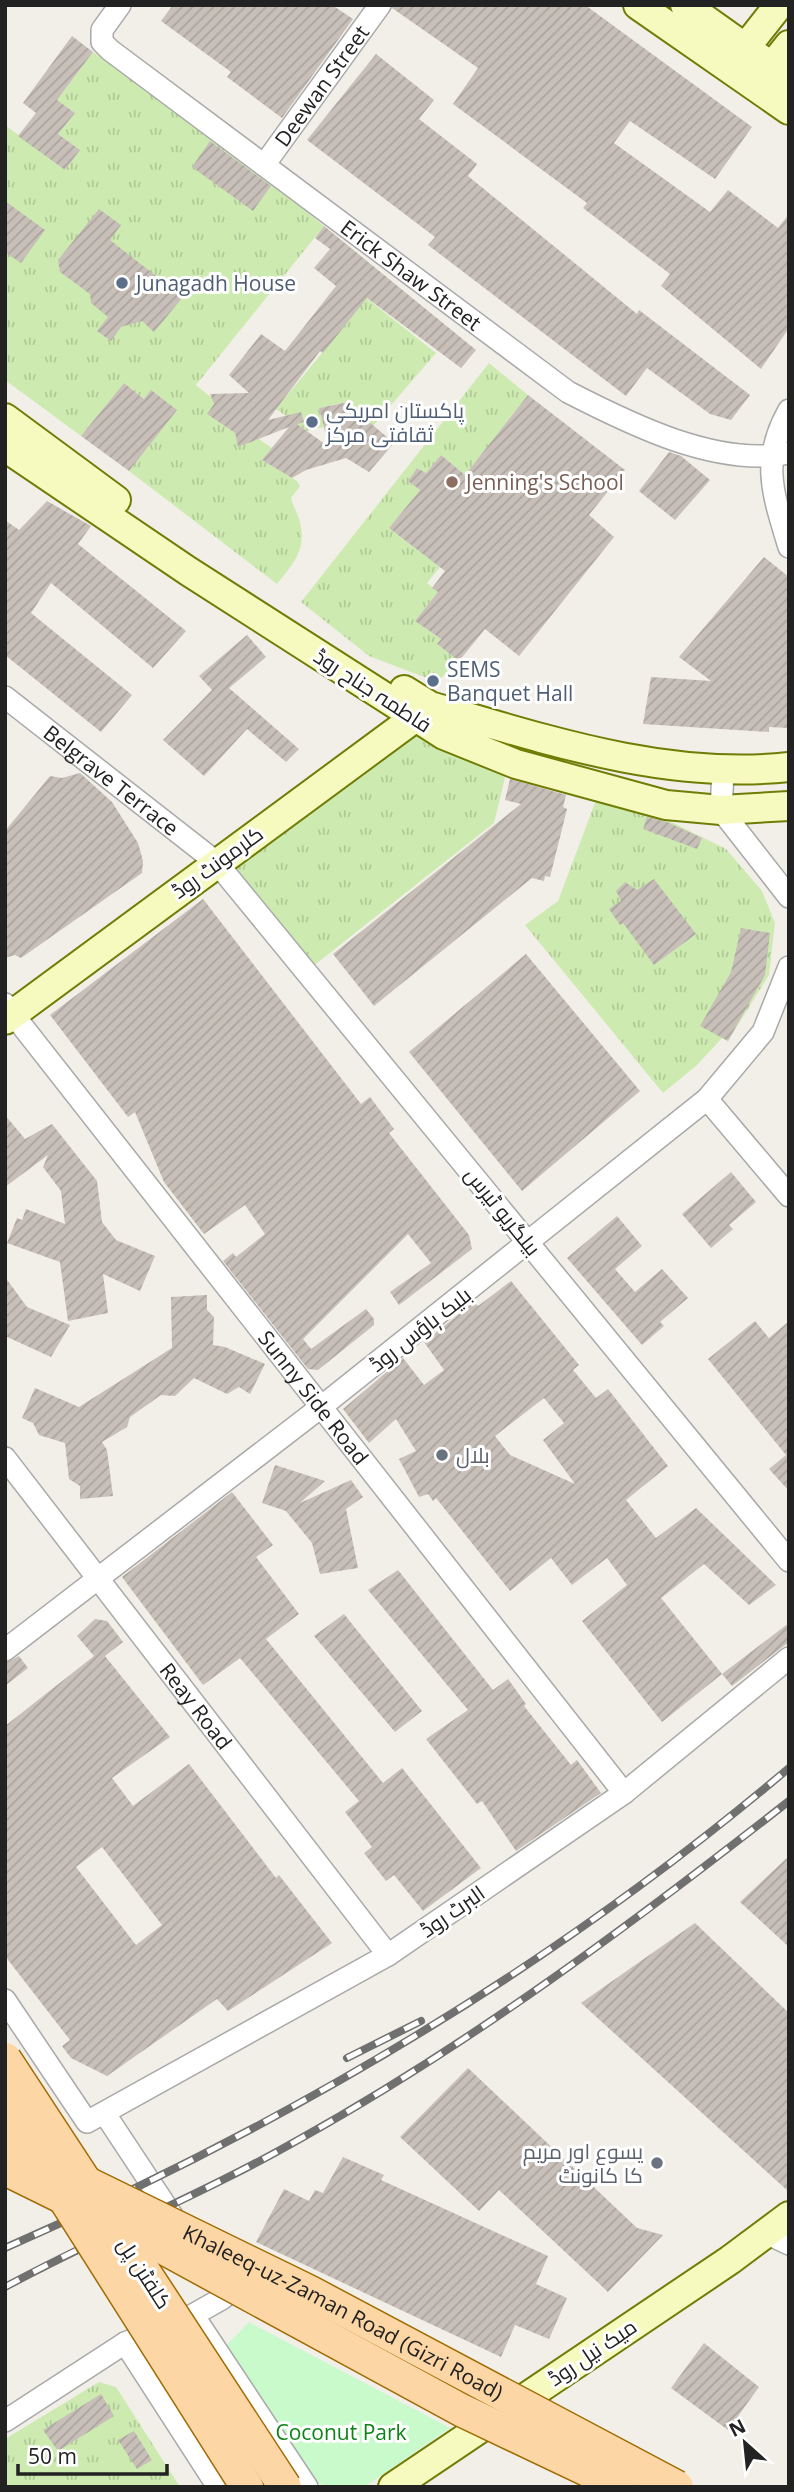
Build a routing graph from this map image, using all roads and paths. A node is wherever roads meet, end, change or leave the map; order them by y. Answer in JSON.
{"nodes":[{"id":1,"x":120,"y":5,"type":"edge"},
{"id":2,"x":380,"y":5,"type":"edge"},
{"id":3,"x":638,"y":5,"type":"edge"},
{"id":4,"x":685,"y":5,"type":"edge"},
{"id":5,"x":779,"y":5,"type":"edge"},
{"id":6,"x":789,"y":45,"type":"edge"},
{"id":7,"x":737,"y":58,"type":"junction"},
{"id":8,"x":772,"y":78,"type":"edge"},
{"id":9,"x":789,"y":110,"type":"edge"},
{"id":10,"x":264,"y":165,"type":"junction"},
{"id":11,"x":789,"y":410,"type":"edge"},
{"id":12,"x":5,"y":418,"type":"edge"},
{"id":13,"x":5,"y":447,"type":"edge"},
{"id":14,"x":779,"y":455,"type":"edge"},
{"id":15,"x":789,"y":547,"type":"edge"},
{"id":16,"x":5,"y":697,"type":"edge"},
{"id":17,"x":422,"y":712,"type":"junction"},
{"id":18,"x":789,"y":767,"type":"edge"},
{"id":19,"x":723,"y":772,"type":"junction"},
{"id":20,"x":789,"y":806,"type":"edge"},
{"id":21,"x":721,"y":810,"type":"junction"},
{"id":22,"x":216,"y":862,"type":"junction"},
{"id":23,"x":789,"y":897,"type":"edge"},
{"id":24,"x":789,"y":967,"type":"edge"},
{"id":25,"x":8,"y":1013,"type":"edge"},
{"id":26,"x":707,"y":1099,"type":"junction"},
{"id":27,"x":789,"y":1196,"type":"edge"},
{"id":28,"x":529,"y":1242,"type":"junction"},
{"id":29,"x":321,"y":1407,"type":"junction"},
{"id":30,"x":5,"y":1458,"type":"edge"},
{"id":31,"x":789,"y":1561,"type":"edge"},
{"id":32,"x":98,"y":1577,"type":"junction"},
{"id":33,"x":5,"y":1650,"type":"edge"},
{"id":34,"x":789,"y":1658,"type":"edge"},
{"id":35,"x":624,"y":1793,"type":"junction"},
{"id":36,"x":388,"y":1955,"type":"junction"},
{"id":37,"x":5,"y":2000,"type":"edge"},
{"id":38,"x":5,"y":2059,"type":"edge"},
{"id":39,"x":5,"y":2105,"type":"edge"},
{"id":40,"x":96,"y":2118,"type":"junction"},
{"id":41,"x":5,"y":2143,"type":"edge"},
{"id":42,"x":5,"y":2169,"type":"edge"},
{"id":43,"x":789,"y":2216,"type":"edge"},
{"id":44,"x":777,"y":2239,"type":"edge"},
{"id":45,"x":193,"y":2315,"type":"junction"},
{"id":46,"x":125,"y":2343,"type":"junction"},
{"id":47,"x":5,"y":2421,"type":"edge"},
{"id":48,"x":218,"y":2487,"type":"edge"},
{"id":49,"x":247,"y":2487,"type":"edge"},
{"id":50,"x":285,"y":2487,"type":"edge"},
{"id":51,"x":307,"y":2487,"type":"edge"},
{"id":52,"x":393,"y":2487,"type":"edge"},
{"id":53,"x":623,"y":2487,"type":"edge"},
{"id":54,"x":677,"y":2487,"type":"edge"}],
"edges":[{"from":1,"to":10,"type":"street","name":"Erick Shaw Street"},
{"from":2,"to":10,"type":"street","name":"Deewan Street"},
{"from":3,"to":7,"type":"main road"},
{"from":4,"to":7,"type":"main road"},
{"from":5,"to":7,"type":"main road"},
{"from":6,"to":8,"type":"main road"},
{"from":7,"to":8,"type":"main road"},
{"from":8,"to":9,"type":"main road"},
{"from":10,"to":14,"type":"street","name":"Erick Shaw Street"},
{"from":11,"to":14,"type":"street"},
{"from":12,"to":17,"type":"main road","name":"فاطمہ جناح روڈ"},
{"from":13,"to":17,"type":"main road","name":"فاطمہ جناح روڈ"},
{"from":14,"to":15,"type":"street"},
{"from":16,"to":22,"type":"street","name":"Belgrave Terrace"},
{"from":17,"to":19,"type":"main road","name":"فاطمہ جناح روڈ"},
{"from":17,"to":21,"type":"main road","name":"فاطمہ جناح روڈ"},
{"from":17,"to":22,"type":"main road","name":"کلرمونٹ روڈ"},
{"from":18,"to":19,"type":"main road","name":"فاطمہ جناح روڈ"},
{"from":19,"to":21,"type":"street"},
{"from":20,"to":21,"type":"main road","name":"فاطمہ جناح روڈ"},
{"from":21,"to":23,"type":"street"},
{"from":22,"to":25,"type":"main road","name":"کلرمونٹ روڈ"},
{"from":22,"to":28,"type":"street","name":"بیلگریو ٹیرس"},
{"from":24,"to":26,"type":"street","name":"بلیک ہاؤس روڈ"},
{"from":25,"to":29,"type":"street","name":"Sunny Side Road"},
{"from":26,"to":27,"type":"street"},
{"from":26,"to":28,"type":"street","name":"بلیک ہاؤس روڈ"},
{"from":28,"to":29,"type":"street","name":"بلیک ہاؤس روڈ"},
{"from":28,"to":31,"type":"street","name":"بیلگریو ٹیرس"},
{"from":29,"to":32,"type":"street","name":"بلیک ہاؤس روڈ"},
{"from":29,"to":35,"type":"street","name":"Sunny Side Road"},
{"from":30,"to":32,"type":"street","name":"Reay Road"},
{"from":32,"to":33,"type":"street","name":"بلیک ہاؤس روڈ"},
{"from":32,"to":36,"type":"street","name":"Reay Road"},
{"from":34,"to":35,"type":"street","name":"البرٹ روڈ"},
{"from":35,"to":36,"type":"street","name":"البرٹ روڈ"},
{"from":36,"to":40,"type":"street","name":"البرٹ روڈ"},
{"from":37,"to":40,"type":"street"},
{"from":38,"to":50,"type":"main road","name":"کلفٹن پل","bridge":true},
{"from":39,"to":49,"type":"main road","name":"کلفٹن پل","bridge":true},
{"from":40,"to":45,"type":"street"},
{"from":41,"to":54,"type":"main road","name":"Khaleeq-uz-Zaman Road (Gizri Road)","bridge":true},
{"from":42,"to":53,"type":"main road","name":"Khaleeq-uz-Zaman Road (Gizri Road)","bridge":true},
{"from":43,"to":44,"type":"main road","name":"میک نیل روڈ"},
{"from":44,"to":52,"type":"main road","name":"میک نیل روڈ"},
{"from":45,"to":46,"type":"street"},
{"from":45,"to":51,"type":"street"},
{"from":46,"to":47,"type":"street"},
{"from":46,"to":48,"type":"street"}]}
